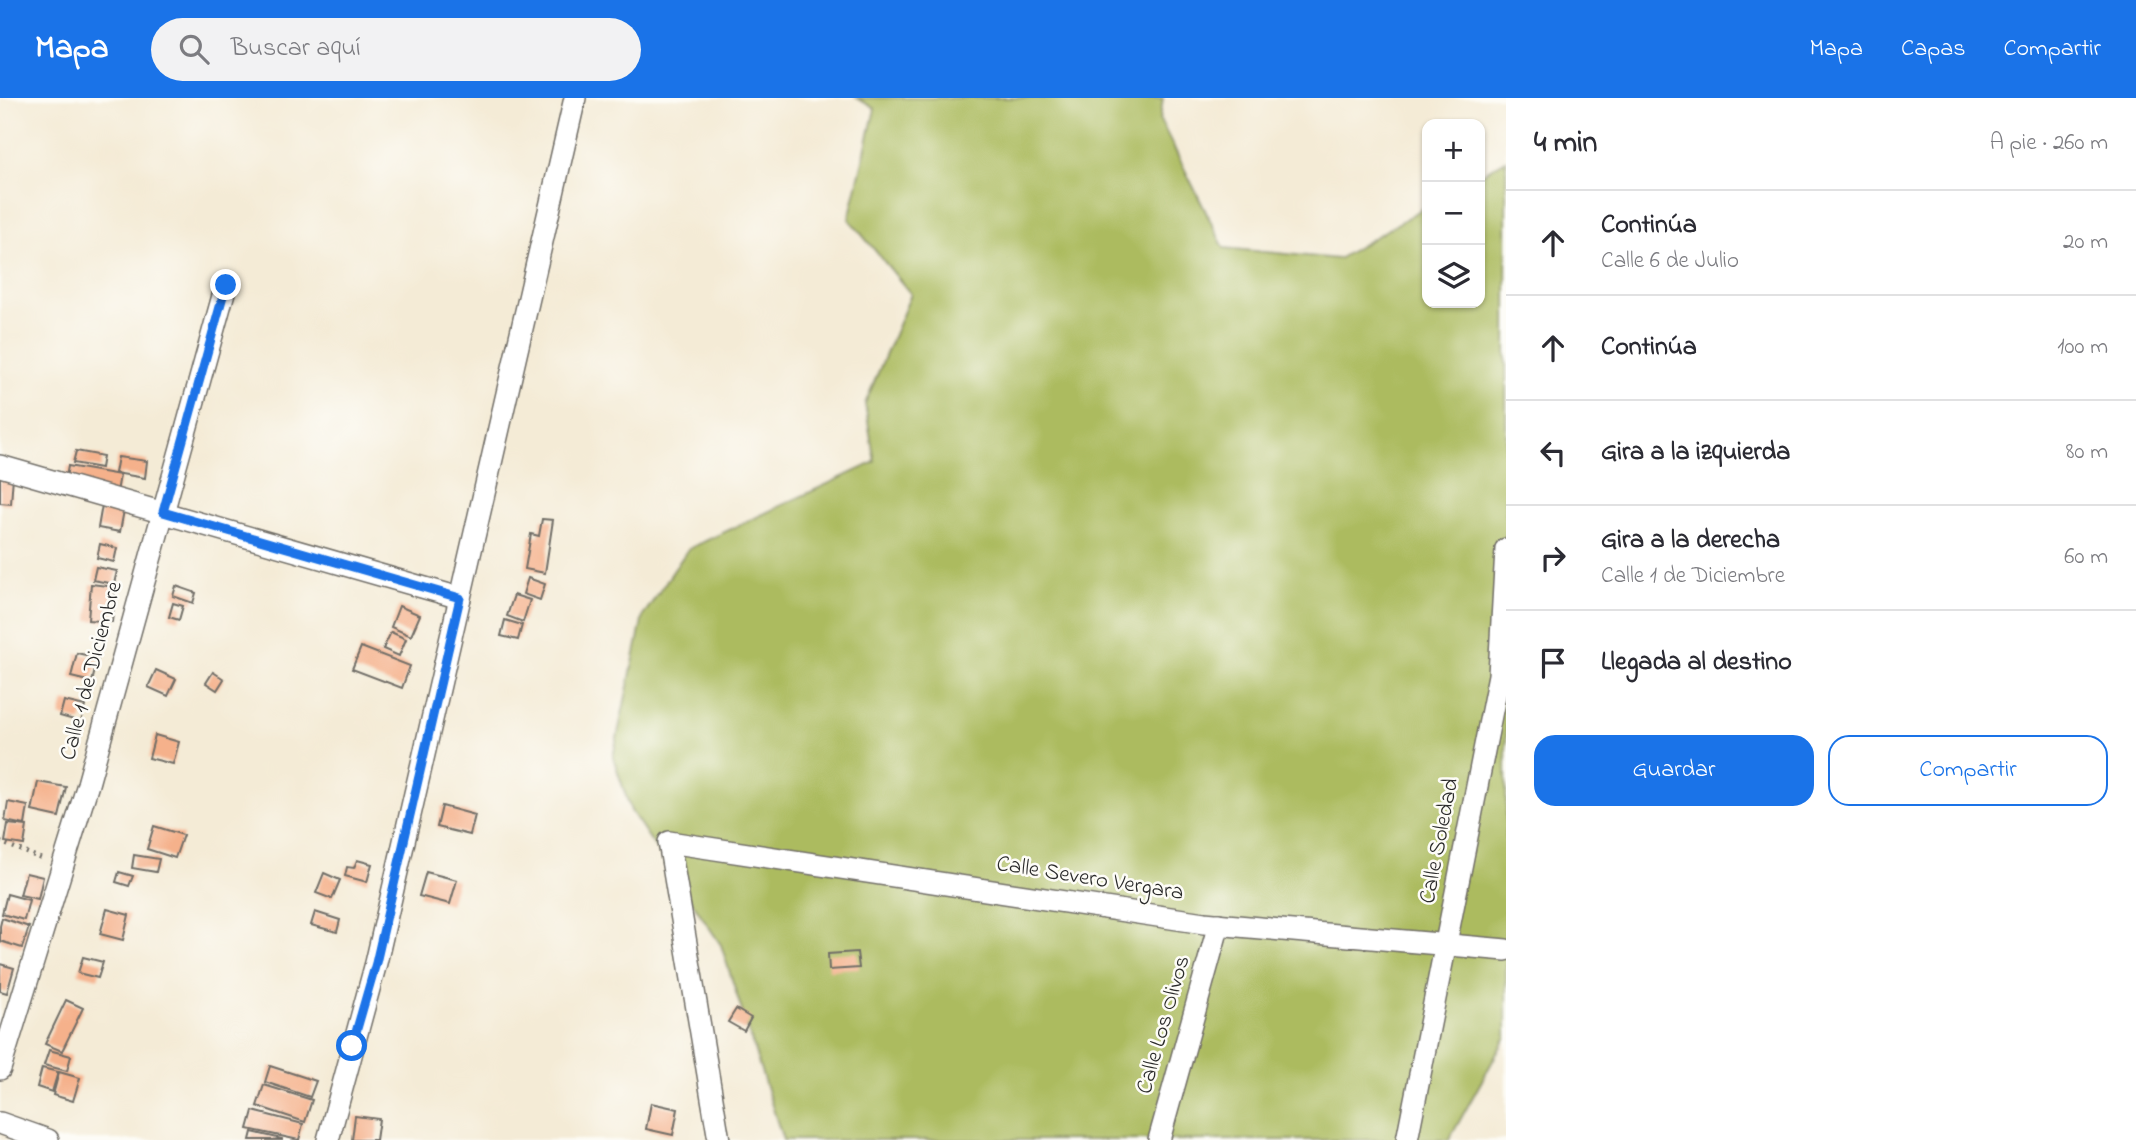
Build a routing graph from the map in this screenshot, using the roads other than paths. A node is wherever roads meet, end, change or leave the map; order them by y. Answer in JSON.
{"nodes":[{"id":1,"x":575,"y":98,"type":"edge"},
{"id":2,"x":226,"y":285,"type":"dead end"},
{"id":3,"x":0,"y":466,"type":"edge"},
{"id":4,"x":163,"y":512,"type":"junction"},
{"id":5,"x":1506,"y":549,"type":"edge"},
{"id":6,"x":460,"y":598,"type":"junction"},
{"id":7,"x":1219,"y":924,"type":"junction"},
{"id":8,"x":1447,"y":945,"type":"junction"},
{"id":9,"x":1506,"y":950,"type":"edge"},
{"id":10,"x":0,"y":1069,"type":"edge"},
{"id":11,"x":0,"y":1123,"type":"edge"},
{"id":12,"x":48,"y":1140,"type":"edge"},
{"id":13,"x":328,"y":1140,"type":"edge"},
{"id":14,"x":719,"y":1140,"type":"edge"},
{"id":15,"x":1159,"y":1140,"type":"edge"},
{"id":16,"x":1407,"y":1140,"type":"edge"}],
"edges":[{"from":1,"to":6,"type":"street"},
{"from":2,"to":4,"type":"street","name":"Calle 1 de Diciembre"},
{"from":3,"to":4,"type":"street"},
{"from":4,"to":6,"type":"street"},
{"from":4,"to":10,"type":"street","name":"Calle 1 de Diciembre"},
{"from":5,"to":8,"type":"street","name":"Calle Soledad"},
{"from":6,"to":13,"type":"street"},
{"from":7,"to":8,"type":"street","name":"Calle Severo Vergara"},
{"from":7,"to":14,"type":"street","name":"Calle Severo Vergara"},
{"from":7,"to":15,"type":"street","name":"Calle Los Olivos"},
{"from":8,"to":9,"type":"street","name":"Calle Severo Vergara"},
{"from":8,"to":16,"type":"street","name":"Calle Soledad"},
{"from":11,"to":12,"type":"street"}]}
